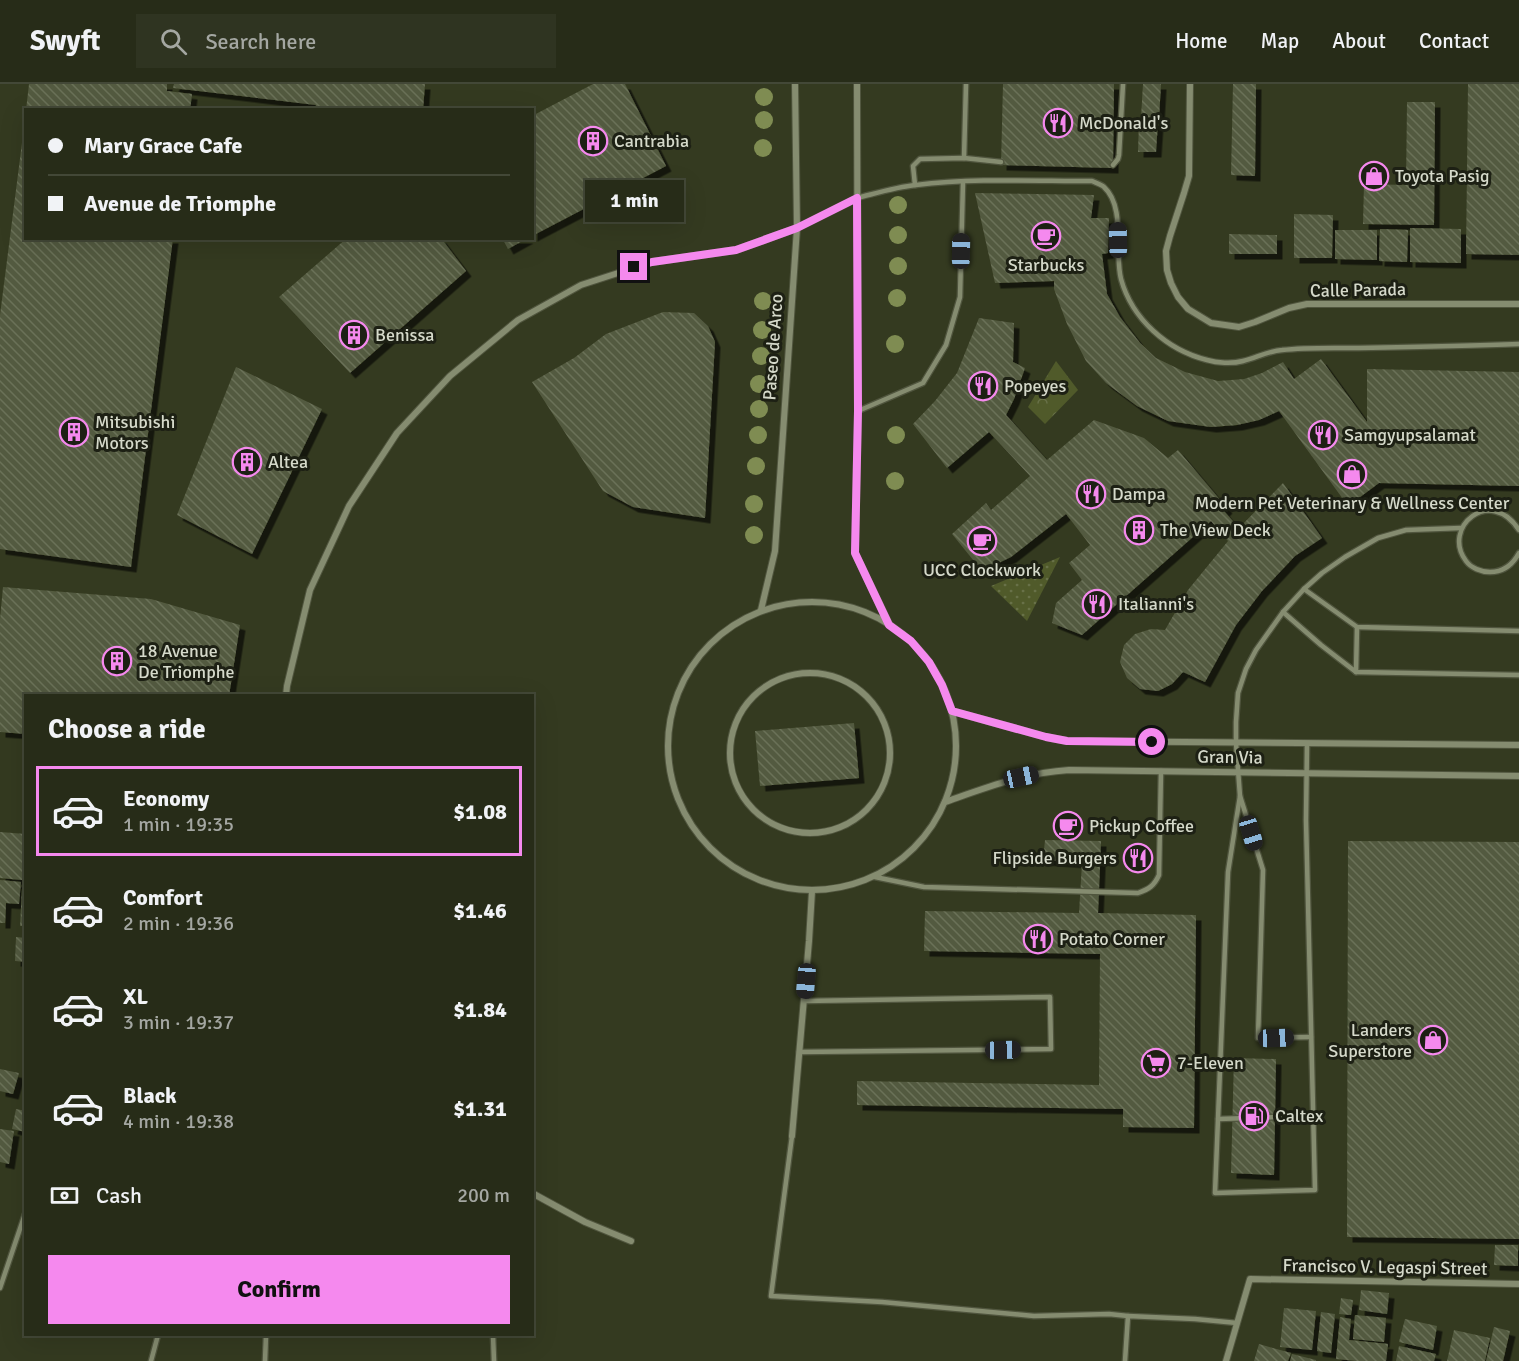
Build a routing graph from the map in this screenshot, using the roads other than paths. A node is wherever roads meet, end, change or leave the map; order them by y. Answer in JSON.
{"nodes":[{"id":1,"x":795,"y":84,"type":"edge"},
{"id":2,"x":857,"y":84,"type":"edge"},
{"id":3,"x":966,"y":84,"type":"edge"},
{"id":4,"x":1123,"y":84,"type":"edge"},
{"id":5,"x":1190,"y":84,"type":"edge"},
{"id":6,"x":964,"y":158,"type":"junction"},
{"id":7,"x":1001,"y":162,"type":"dead end"},
{"id":8,"x":1113,"y":165,"type":"dead end"},
{"id":9,"x":963,"y":182,"type":"junction"},
{"id":10,"x":915,"y":185,"type":"junction"},
{"id":11,"x":857,"y":198,"type":"junction"},
{"id":12,"x":797,"y":228,"type":"junction"},
{"id":13,"x":1519,"y":304,"type":"edge"},
{"id":14,"x":1519,"y":344,"type":"edge"},
{"id":15,"x":858,"y":411,"type":"junction"},
{"id":16,"x":1461,"y":528,"type":"junction"},
{"id":17,"x":1519,"y":530,"type":"edge"},
{"id":18,"x":1519,"y":553,"type":"edge"},
{"id":19,"x":1304,"y":589,"type":"junction"},
{"id":20,"x":761,"y":610,"type":"junction"},
{"id":21,"x":1283,"y":612,"type":"junction"},
{"id":22,"x":889,"y":625,"type":"junction"},
{"id":23,"x":1357,"y":627,"type":"junction"},
{"id":24,"x":1519,"y":631,"type":"edge"},
{"id":25,"x":1356,"y":672,"type":"junction"},
{"id":26,"x":1519,"y":675,"type":"edge"},
{"id":27,"x":286,"y":694,"type":"edge"},
{"id":28,"x":952,"y":711,"type":"junction"},
{"id":29,"x":1236,"y":743,"type":"junction"},
{"id":30,"x":1307,"y":744,"type":"junction"},
{"id":31,"x":1519,"y":745,"type":"edge"},
{"id":32,"x":1161,"y":771,"type":"junction"},
{"id":33,"x":1237,"y":772,"type":"junction"},
{"id":34,"x":1306,"y":773,"type":"junction"},
{"id":35,"x":1519,"y":777,"type":"edge"},
{"id":36,"x":1240,"y":796,"type":"junction"},
{"id":37,"x":945,"y":802,"type":"junction"},
{"id":38,"x":813,"y":833,"type":"joint"},
{"id":39,"x":875,"y":877,"type":"junction"},
{"id":40,"x":812,"y":891,"type":"junction"},
{"id":41,"x":804,"y":1001,"type":"junction"},
{"id":42,"x":1311,"y":1037,"type":"junction"},
{"id":43,"x":800,"y":1052,"type":"junction"},
{"id":44,"x":1313,"y":1116,"type":"junction"},
{"id":45,"x":1218,"y":1119,"type":"junction"},
{"id":46,"x":792,"y":1136,"type":"joint"},
{"id":47,"x":534,"y":1193,"type":"edge"},
{"id":48,"x":24,"y":1217,"type":"edge"},
{"id":49,"x":631,"y":1241,"type":"dead end"},
{"id":50,"x":1519,"y":1284,"type":"edge"},
{"id":51,"x":0,"y":1288,"type":"edge"},
{"id":52,"x":1128,"y":1316,"type":"junction"},
{"id":53,"x":1237,"y":1323,"type":"junction"},
{"id":54,"x":158,"y":1336,"type":"edge"},
{"id":55,"x":267,"y":1336,"type":"edge"},
{"id":56,"x":493,"y":1336,"type":"edge"},
{"id":57,"x":151,"y":1361,"type":"edge"},
{"id":58,"x":265,"y":1361,"type":"edge"},
{"id":59,"x":494,"y":1361,"type":"edge"},
{"id":60,"x":1125,"y":1361,"type":"edge"},
{"id":61,"x":1226,"y":1361,"type":"edge"}],
"edges":[{"from":1,"to":12,"type":"street","name":"Paseo de Arco"},
{"from":2,"to":11,"type":"street"},
{"from":3,"to":6,"type":"lane"},
{"from":4,"to":8,"type":"lane"},
{"from":5,"to":13,"type":"street","name":"Calle Parada"},
{"from":6,"to":7,"type":"lane"},
{"from":6,"to":10,"type":"lane"},
{"from":9,"to":10,"type":"lane"},
{"from":9,"to":14,"type":"lane"},
{"from":9,"to":15,"type":"lane"},
{"from":10,"to":11,"type":"lane"},
{"from":11,"to":12,"type":"street"},
{"from":11,"to":15,"type":"street"},
{"from":12,"to":20,"type":"street","name":"Paseo de Arco"},
{"from":12,"to":27,"type":"street"},
{"from":15,"to":22,"type":"street"},
{"from":16,"to":17,"type":"lane"},
{"from":16,"to":18,"type":"lane"},
{"from":16,"to":19,"type":"lane"},
{"from":19,"to":21,"type":"lane"},
{"from":19,"to":23,"type":"lane"},
{"from":20,"to":22,"type":"street"},
{"from":20,"to":40,"type":"street"},
{"from":21,"to":25,"type":"lane"},
{"from":21,"to":29,"type":"lane"},
{"from":22,"to":28,"type":"street"},
{"from":23,"to":24,"type":"lane"},
{"from":23,"to":25,"type":"lane"},
{"from":25,"to":26,"type":"lane"},
{"from":28,"to":29,"type":"street","name":"Gran Via"},
{"from":28,"to":37,"type":"street"},
{"from":29,"to":30,"type":"street","name":"Gran Via"},
{"from":29,"to":33,"type":"lane"},
{"from":30,"to":31,"type":"street","name":"Gran Via"},
{"from":30,"to":34,"type":"lane"},
{"from":32,"to":33,"type":"street","name":"Gran Via"},
{"from":32,"to":37,"type":"street","name":"Gran Via"},
{"from":32,"to":39,"type":"lane"},
{"from":33,"to":34,"type":"street","name":"Gran Via"},
{"from":33,"to":36,"type":"lane"},
{"from":34,"to":35,"type":"street","name":"Gran Via"},
{"from":34,"to":42,"type":"lane"},
{"from":36,"to":42,"type":"lane"},
{"from":36,"to":45,"type":"lane"},
{"from":37,"to":39,"type":"street"},
{"from":38,"to":38,"type":"street"},
{"from":39,"to":40,"type":"street"},
{"from":40,"to":41,"type":"street"},
{"from":41,"to":43,"type":"street"},
{"from":41,"to":43,"type":"lane"},
{"from":42,"to":44,"type":"lane"},
{"from":43,"to":46,"type":"street"},
{"from":44,"to":45,"type":"lane"},
{"from":44,"to":45,"type":"lane"},
{"from":46,"to":52,"type":"lane"},
{"from":47,"to":49,"type":"street"},
{"from":48,"to":51,"type":"lane"},
{"from":50,"to":53,"type":"street","name":"Francisco V. Legaspi Street"},
{"from":52,"to":53,"type":"lane"},
{"from":52,"to":60,"type":"lane"},
{"from":53,"to":61,"type":"street"},
{"from":54,"to":57,"type":"lane"},
{"from":55,"to":58,"type":"lane"},
{"from":56,"to":59,"type":"lane"}]}
